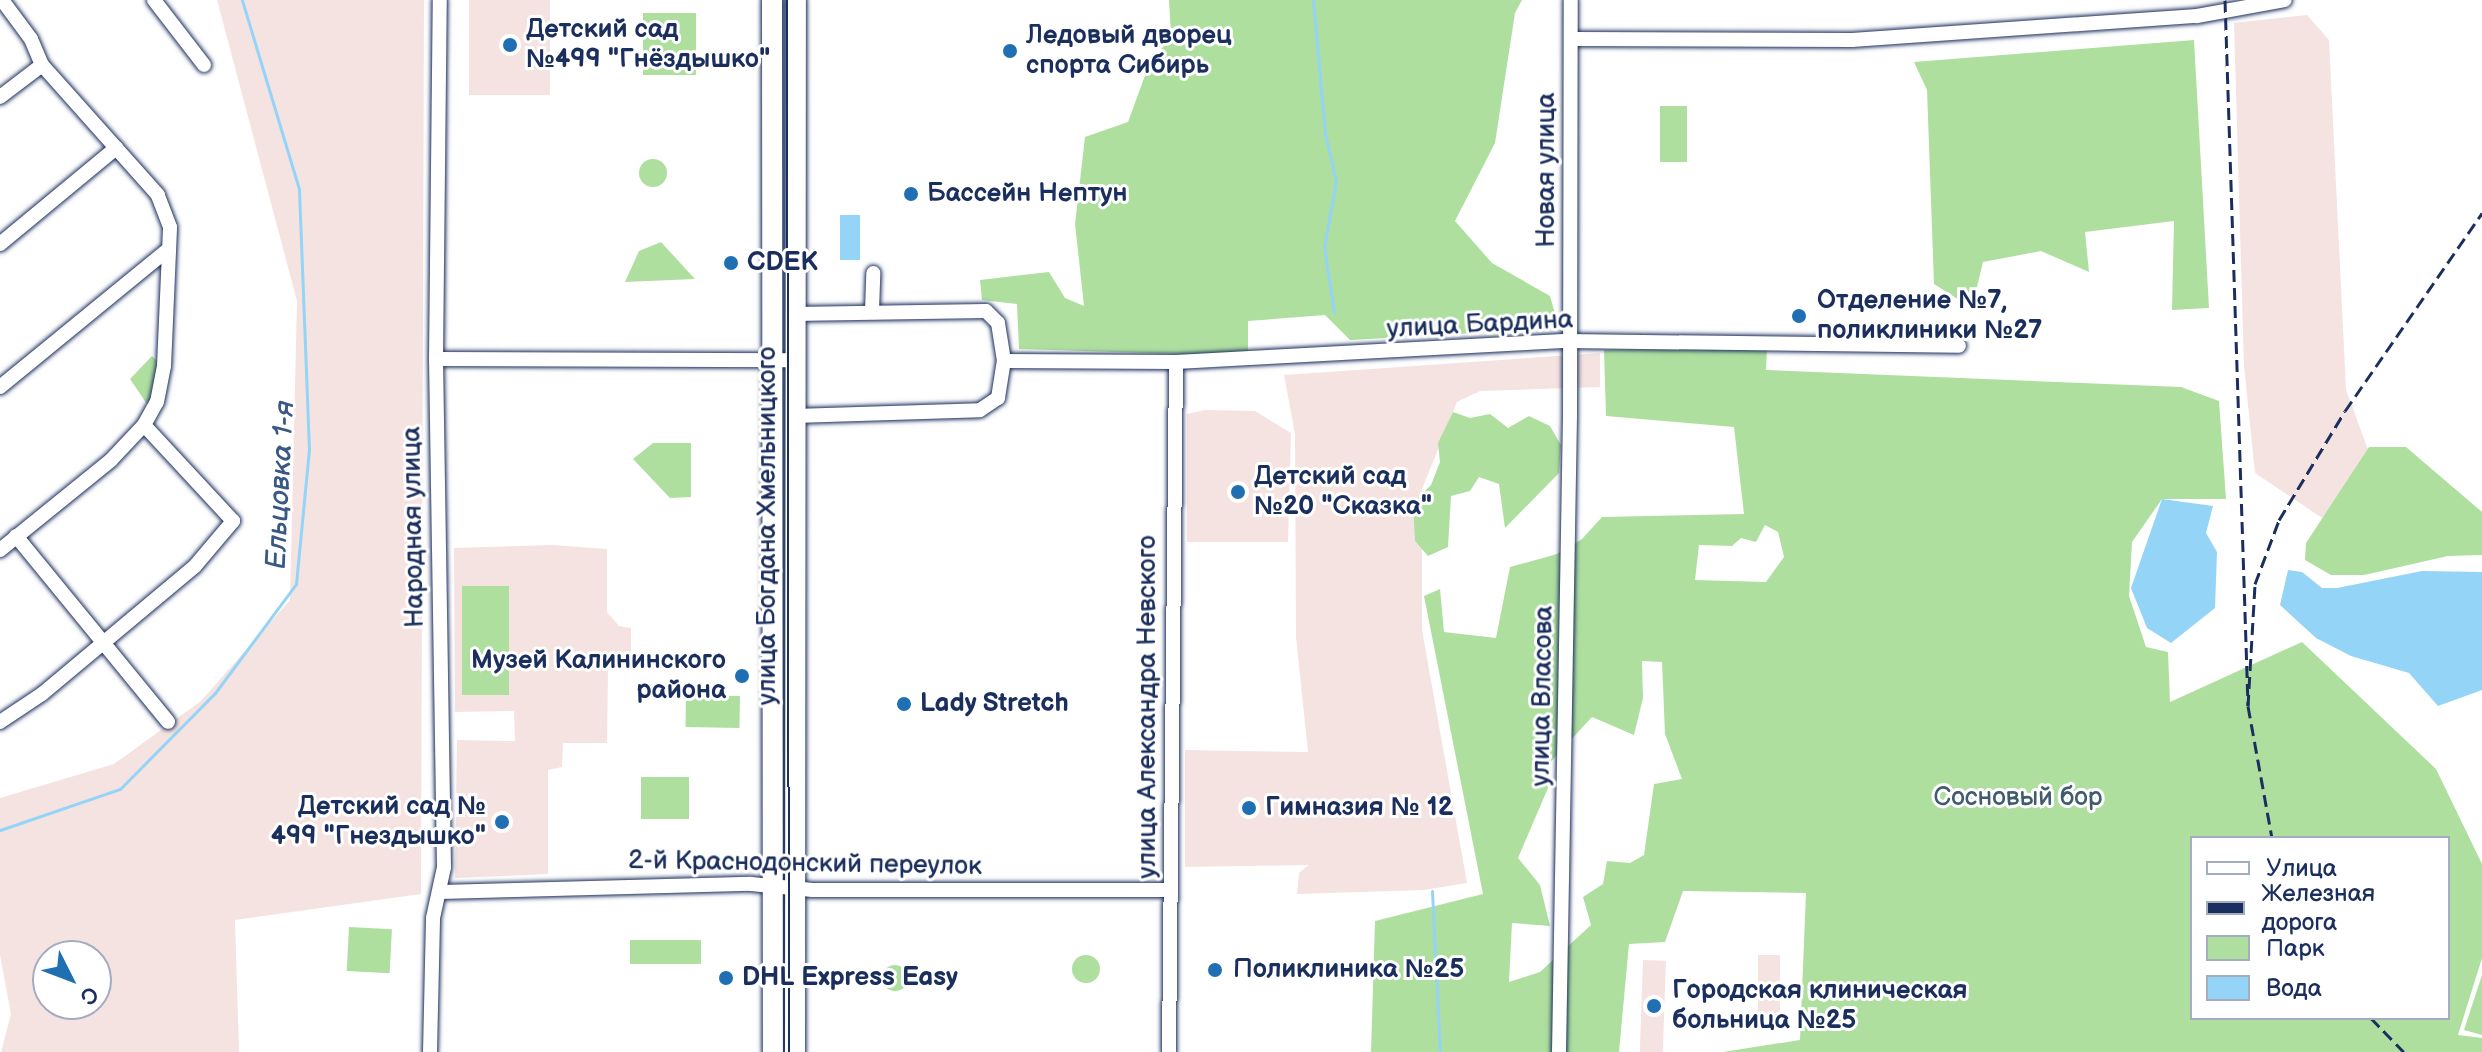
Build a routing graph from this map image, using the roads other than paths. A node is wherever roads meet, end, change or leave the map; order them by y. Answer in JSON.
{"nodes":[{"id":1,"x":2,"y":0,"type":"edge"},
{"id":2,"x":154,"y":0,"type":"edge"},
{"id":3,"x":440,"y":0,"type":"edge"},
{"id":4,"x":772,"y":0,"type":"edge"},
{"id":5,"x":796,"y":0,"type":"edge"},
{"id":6,"x":1571,"y":0,"type":"edge"},
{"id":7,"x":2283,"y":2,"type":"edge"},
{"id":8,"x":1572,"y":39,"type":"junction"},
{"id":9,"x":42,"y":65,"type":"junction"},
{"id":10,"x":204,"y":65,"type":"dead end"},
{"id":11,"x":0,"y":97,"type":"edge"},
{"id":12,"x":116,"y":148,"type":"junction"},
{"id":13,"x":0,"y":244,"type":"edge"},
{"id":14,"x":166,"y":251,"type":"junction"},
{"id":15,"x":873,"y":273,"type":"dead end"},
{"id":16,"x":872,"y":311,"type":"junction"},
{"id":17,"x":793,"y":314,"type":"junction"},
{"id":18,"x":1567,"y":341,"type":"junction"},
{"id":19,"x":1959,"y":346,"type":"dead end"},
{"id":20,"x":436,"y":359,"type":"junction"},
{"id":21,"x":770,"y":360,"type":"junction"},
{"id":22,"x":793,"y":360,"type":"junction"},
{"id":23,"x":1004,"y":361,"type":"junction"},
{"id":24,"x":1176,"y":362,"type":"junction"},
{"id":25,"x":0,"y":387,"type":"edge"},
{"id":26,"x":794,"y":416,"type":"junction"},
{"id":27,"x":144,"y":425,"type":"junction"},
{"id":28,"x":16,"y":536,"type":"junction"},
{"id":29,"x":0,"y":550,"type":"edge"},
{"id":30,"x":103,"y":643,"type":"junction"},
{"id":31,"x":0,"y":722,"type":"edge"},
{"id":32,"x":168,"y":722,"type":"dead end"},
{"id":33,"x":772,"y":887,"type":"junction"},
{"id":34,"x":795,"y":889,"type":"junction"},
{"id":35,"x":1171,"y":890,"type":"junction"},
{"id":36,"x":440,"y":892,"type":"junction"},
{"id":37,"x":430,"y":1052,"type":"edge"},
{"id":38,"x":773,"y":1052,"type":"edge"},
{"id":39,"x":795,"y":1052,"type":"edge"},
{"id":40,"x":1169,"y":1052,"type":"edge"},
{"id":41,"x":1559,"y":1052,"type":"edge"}],
"edges":[{"from":1,"to":9,"type":"street"},
{"from":2,"to":10,"type":"street"},
{"from":3,"to":20,"type":"street","name":"Народная улица"},
{"from":4,"to":21,"type":"highway","name":"улица Богдана Хмельницкого"},
{"from":5,"to":17,"type":"highway","name":"улица Богдана Хмельницкого"},
{"from":6,"to":8,"type":"street","name":"Новая улица"},
{"from":7,"to":8,"type":"street"},
{"from":8,"to":18,"type":"street","name":"Новая улица"},
{"from":9,"to":11,"type":"street"},
{"from":9,"to":12,"type":"street"},
{"from":12,"to":13,"type":"street"},
{"from":12,"to":14,"type":"street"},
{"from":14,"to":25,"type":"street"},
{"from":14,"to":27,"type":"street"},
{"from":15,"to":16,"type":"street"},
{"from":16,"to":17,"type":"street"},
{"from":16,"to":23,"type":"street"},
{"from":17,"to":22,"type":"highway","name":"улица Богдана Хмельницкого"},
{"from":18,"to":19,"type":"street","name":"улица Бардина"},
{"from":18,"to":24,"type":"street","name":"улица Бардина"},
{"from":18,"to":41,"type":"street","name":"улица Власова"},
{"from":20,"to":21,"type":"street"},
{"from":20,"to":36,"type":"street","name":"Народная улица"},
{"from":21,"to":22,"type":"street"},
{"from":21,"to":33,"type":"highway","name":"улица Богдана Хмельницкого"},
{"from":22,"to":26,"type":"highway","name":"улица Богдана Хмельницкого"},
{"from":23,"to":24,"type":"street","name":"улица Бардина"},
{"from":23,"to":26,"type":"street"},
{"from":24,"to":35,"type":"street","name":"улица Александра Невского"},
{"from":26,"to":34,"type":"highway","name":"улица Богдана Хмельницкого"},
{"from":27,"to":28,"type":"street"},
{"from":27,"to":30,"type":"street"},
{"from":28,"to":29,"type":"street"},
{"from":28,"to":30,"type":"street"},
{"from":30,"to":31,"type":"street"},
{"from":30,"to":32,"type":"street"},
{"from":33,"to":34,"type":"street","name":"2-й Краснодонский переулок"},
{"from":33,"to":36,"type":"street","name":"2-й Краснодонский переулок"},
{"from":33,"to":38,"type":"highway","name":"улица Богдана Хмельницкого"},
{"from":34,"to":35,"type":"street","name":"2-й Краснодонский переулок"},
{"from":34,"to":39,"type":"highway","name":"улица Богдана Хмельницкого"},
{"from":35,"to":40,"type":"street","name":"улица Александра Невского"},
{"from":36,"to":37,"type":"street","name":"Народная улица"}]}
